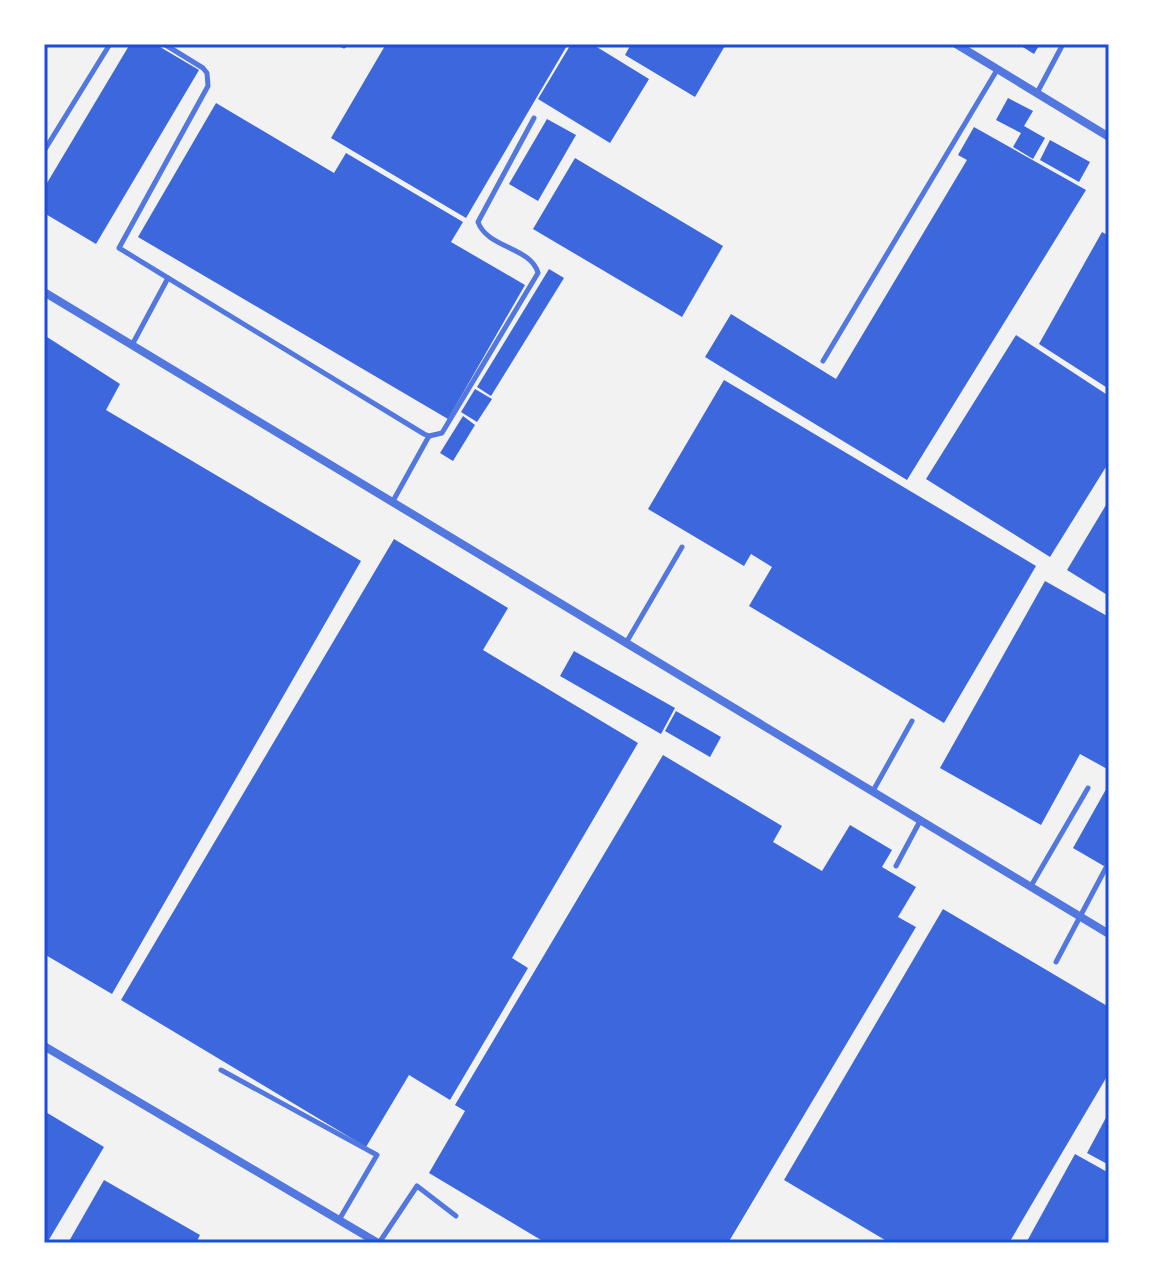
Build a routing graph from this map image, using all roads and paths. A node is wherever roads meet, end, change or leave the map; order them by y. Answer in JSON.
{"nodes":[{"id":1,"x":110,"y":44,"type":"edge"},
{"id":2,"x":164,"y":44,"type":"edge"},
{"id":3,"x":956,"y":44,"type":"edge"},
{"id":4,"x":1063,"y":44,"type":"edge"},
{"id":5,"x":997,"y":69,"type":"junction"},
{"id":6,"x":1037,"y":93,"type":"junction"},
{"id":7,"x":534,"y":118,"type":"dead end"},
{"id":8,"x":1109,"y":137,"type":"edge"},
{"id":9,"x":44,"y":151,"type":"edge"},
{"id":10,"x":168,"y":278,"type":"junction"},
{"id":11,"x":44,"y":292,"type":"edge"},
{"id":12,"x":132,"y":345,"type":"junction"},
{"id":13,"x":823,"y":361,"type":"dead end"},
{"id":14,"x":429,"y":436,"type":"junction"},
{"id":15,"x":393,"y":502,"type":"junction"},
{"id":16,"x":682,"y":547,"type":"dead end"},
{"id":17,"x":626,"y":643,"type":"junction"},
{"id":18,"x":912,"y":721,"type":"dead end"},
{"id":19,"x":1088,"y":788,"type":"dead end"},
{"id":20,"x":873,"y":791,"type":"junction"},
{"id":21,"x":920,"y":820,"type":"junction"},
{"id":22,"x":1109,"y":862,"type":"edge"},
{"id":23,"x":896,"y":866,"type":"dead end"},
{"id":24,"x":1031,"y":886,"type":"junction"},
{"id":25,"x":1082,"y":917,"type":"junction"},
{"id":26,"x":1109,"y":934,"type":"edge"},
{"id":27,"x":1056,"y":962,"type":"dead end"},
{"id":28,"x":44,"y":1046,"type":"edge"},
{"id":29,"x":221,"y":1070,"type":"dead end"},
{"id":30,"x":456,"y":1216,"type":"dead end"},
{"id":31,"x":339,"y":1220,"type":"junction"},
{"id":32,"x":378,"y":1243,"type":"edge"}],
"edges":[{"from":1,"to":9,"type":"lane"},
{"from":2,"to":10,"type":"lane"},
{"from":3,"to":5,"type":"street"},
{"from":4,"to":6,"type":"lane"},
{"from":5,"to":6,"type":"street"},
{"from":5,"to":13,"type":"lane"},
{"from":6,"to":8,"type":"street"},
{"from":7,"to":14,"type":"lane"},
{"from":10,"to":12,"type":"lane"},
{"from":10,"to":14,"type":"lane"},
{"from":11,"to":12,"type":"street"},
{"from":12,"to":15,"type":"street"},
{"from":14,"to":15,"type":"lane"},
{"from":15,"to":17,"type":"street"},
{"from":16,"to":17,"type":"lane"},
{"from":17,"to":20,"type":"street"},
{"from":18,"to":20,"type":"lane"},
{"from":19,"to":24,"type":"lane"},
{"from":20,"to":21,"type":"street"},
{"from":21,"to":23,"type":"lane"},
{"from":21,"to":24,"type":"street"},
{"from":22,"to":25,"type":"lane"},
{"from":24,"to":25,"type":"street"},
{"from":25,"to":26,"type":"street"},
{"from":25,"to":27,"type":"lane"},
{"from":28,"to":31,"type":"street"},
{"from":29,"to":31,"type":"lane"},
{"from":30,"to":32,"type":"lane"},
{"from":31,"to":32,"type":"street"}]}
